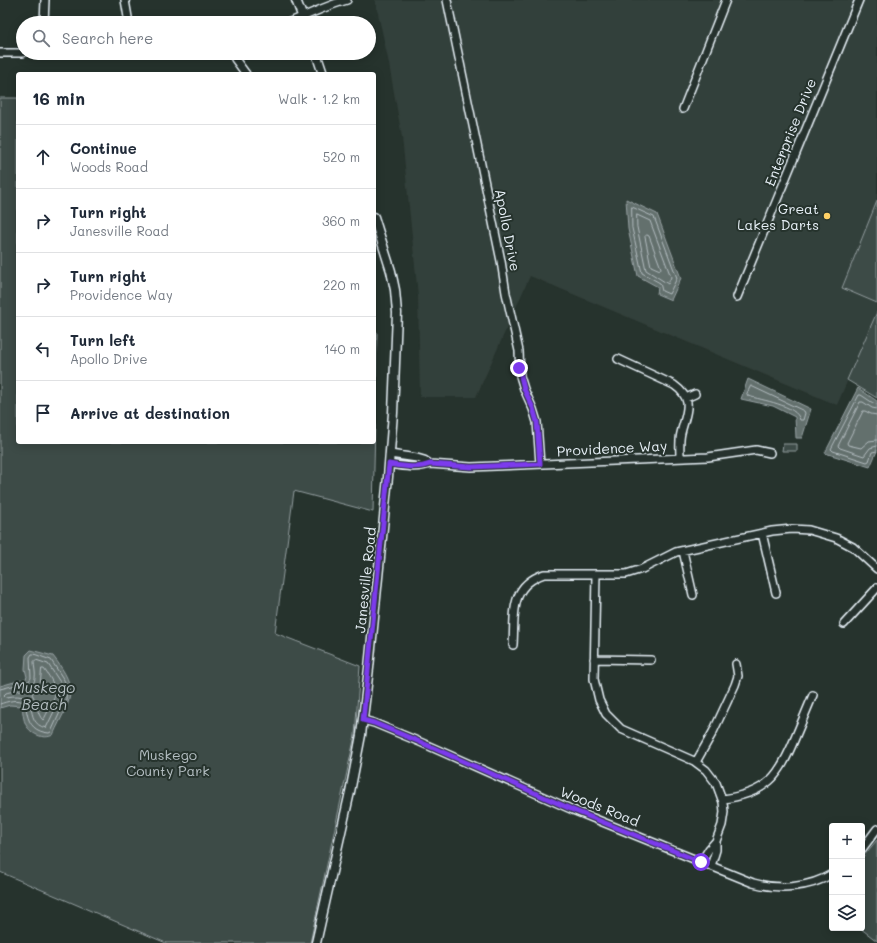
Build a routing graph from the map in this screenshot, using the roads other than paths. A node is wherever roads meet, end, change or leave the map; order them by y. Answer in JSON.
{"nodes":[{"id":1,"x":45,"y":0,"type":"edge"},
{"id":2,"x":125,"y":0,"type":"edge"},
{"id":3,"x":296,"y":0,"type":"edge"},
{"id":4,"x":347,"y":0,"type":"edge"},
{"id":5,"x":447,"y":0,"type":"edge"},
{"id":6,"x":726,"y":0,"type":"edge"},
{"id":7,"x":859,"y":0,"type":"edge"},
{"id":8,"x":44,"y":16,"type":"edge"},
{"id":9,"x":128,"y":16,"type":"edge"},
{"id":10,"x":302,"y":16,"type":"edge"},
{"id":11,"x":312,"y":16,"type":"edge"},
{"id":12,"x":0,"y":53,"type":"edge"},
{"id":13,"x":16,"y":53,"type":"edge"},
{"id":14,"x":236,"y":60,"type":"edge"},
{"id":15,"x":318,"y":60,"type":"edge"},
{"id":16,"x":245,"y":72,"type":"edge"},
{"id":17,"x":322,"y":72,"type":"edge"},
{"id":18,"x":682,"y":109,"type":"dead end"},
{"id":19,"x":376,"y":229,"type":"edge"},
{"id":20,"x":378,"y":241,"type":"edge"},
{"id":21,"x":737,"y":297,"type":"dead end"},
{"id":22,"x":618,"y":359,"type":"dead end"},
{"id":23,"x":695,"y":394,"type":"dead end"},
{"id":24,"x":686,"y":398,"type":"junction"},
{"id":25,"x":770,"y":453,"type":"dead end"},
{"id":26,"x":390,"y":454,"type":"junction"},
{"id":27,"x":680,"y":458,"type":"junction"},
{"id":28,"x":389,"y":464,"type":"junction"},
{"id":29,"x":430,"y":464,"type":"junction"},
{"id":30,"x":540,"y":464,"type":"junction"},
{"id":31,"x":762,"y":533,"type":"junction"},
{"id":32,"x":683,"y":551,"type":"junction"},
{"id":33,"x":877,"y":569,"type":"edge"},
{"id":34,"x":596,"y":574,"type":"junction"},
{"id":35,"x":877,"y":588,"type":"edge"},
{"id":36,"x":776,"y":593,"type":"dead end"},
{"id":37,"x":693,"y":596,"type":"dead end"},
{"id":38,"x":844,"y":624,"type":"dead end"},
{"id":39,"x":513,"y":645,"type":"dead end"},
{"id":40,"x":594,"y":659,"type":"junction"},
{"id":41,"x":651,"y":660,"type":"dead end"},
{"id":42,"x":736,"y":664,"type":"dead end"},
{"id":43,"x":814,"y":695,"type":"dead end"},
{"id":44,"x":363,"y":720,"type":"junction"},
{"id":45,"x":696,"y":762,"type":"junction"},
{"id":46,"x":723,"y":800,"type":"junction"},
{"id":47,"x":877,"y":829,"type":"edge"},
{"id":48,"x":716,"y":841,"type":"junction"},
{"id":49,"x":865,"y":845,"type":"edge"},
{"id":50,"x":701,"y":862,"type":"junction"},
{"id":51,"x":711,"y":866,"type":"junction"},
{"id":52,"x":829,"y":876,"type":"edge"},
{"id":53,"x":316,"y":943,"type":"edge"}],
"edges":[{"from":1,"to":8,"type":"street"},
{"from":2,"to":9,"type":"street"},
{"from":3,"to":10,"type":"main road"},
{"from":4,"to":11,"type":"street"},
{"from":5,"to":30,"type":"street","name":"Apollo Drive"},
{"from":6,"to":18,"type":"street"},
{"from":7,"to":21,"type":"street","name":"Enterprise Drive"},
{"from":12,"to":13,"type":"street"},
{"from":14,"to":16,"type":"street"},
{"from":15,"to":17,"type":"main road"},
{"from":19,"to":20,"type":"main road","name":"Janesville Road"},
{"from":20,"to":26,"type":"main road","name":"Janesville Road"},
{"from":22,"to":24,"type":"street"},
{"from":23,"to":24,"type":"street"},
{"from":24,"to":27,"type":"street"},
{"from":25,"to":27,"type":"street","name":"Providence Way"},
{"from":26,"to":28,"type":"main road","name":"Janesville Road"},
{"from":26,"to":29,"type":"street","name":"Providence Way"},
{"from":27,"to":30,"type":"street","name":"Providence Way"},
{"from":28,"to":29,"type":"street","name":"Providence Way"},
{"from":28,"to":44,"type":"main road","name":"Janesville Road"},
{"from":29,"to":30,"type":"street","name":"Providence Way"},
{"from":31,"to":32,"type":"street"},
{"from":31,"to":33,"type":"street"},
{"from":31,"to":36,"type":"street"},
{"from":32,"to":34,"type":"street"},
{"from":32,"to":37,"type":"street"},
{"from":34,"to":39,"type":"street"},
{"from":34,"to":40,"type":"street"},
{"from":35,"to":38,"type":"street"},
{"from":40,"to":41,"type":"street"},
{"from":40,"to":45,"type":"street"},
{"from":42,"to":45,"type":"street"},
{"from":43,"to":46,"type":"street"},
{"from":44,"to":50,"type":"street","name":"Woods Road"},
{"from":44,"to":53,"type":"main road","name":"Janesville Road"},
{"from":45,"to":46,"type":"street"},
{"from":46,"to":48,"type":"street"},
{"from":47,"to":49,"type":"street"},
{"from":48,"to":50,"type":"street"},
{"from":48,"to":51,"type":"street"},
{"from":50,"to":51,"type":"street","name":"Woods Road"},
{"from":51,"to":52,"type":"street","name":"Woods Road"}]}
